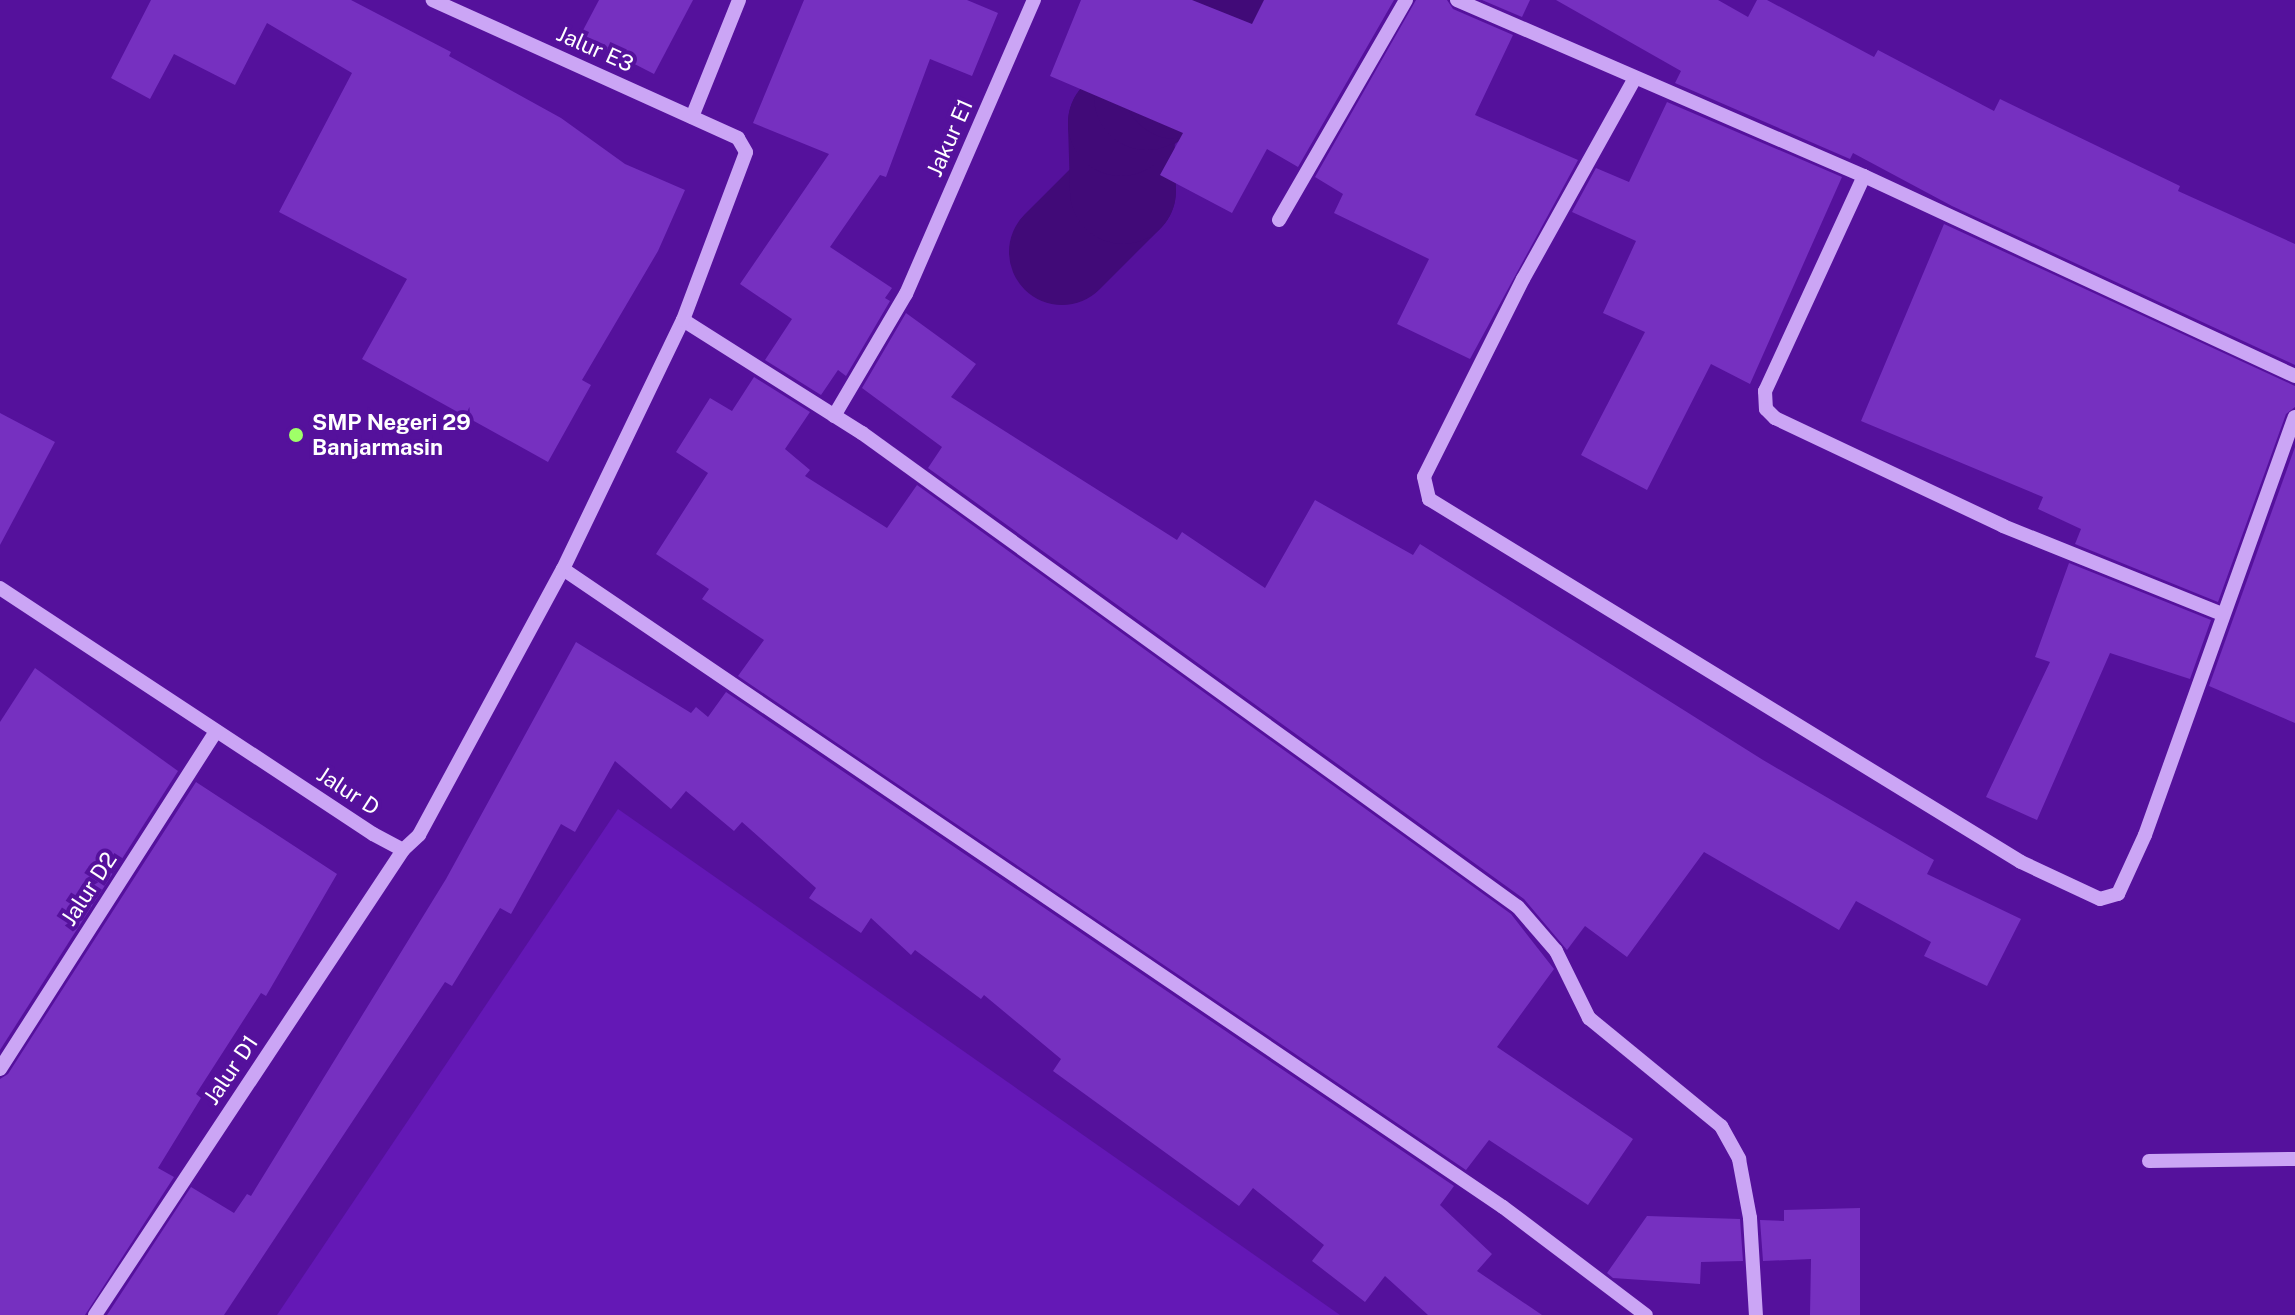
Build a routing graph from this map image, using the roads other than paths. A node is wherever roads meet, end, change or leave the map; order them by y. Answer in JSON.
{"nodes":[{"id":1,"x":433,"y":0,"type":"edge"},
{"id":2,"x":739,"y":0,"type":"edge"},
{"id":3,"x":1034,"y":0,"type":"edge"},
{"id":4,"x":1406,"y":0,"type":"edge"},
{"id":5,"x":1457,"y":0,"type":"edge"},
{"id":6,"x":461,"y":6,"type":"edge"},
{"id":7,"x":1635,"y":78,"type":"junction"},
{"id":8,"x":692,"y":117,"type":"junction"},
{"id":9,"x":1864,"y":176,"type":"junction"},
{"id":10,"x":1279,"y":220,"type":"dead end"},
{"id":11,"x":683,"y":320,"type":"junction"},
{"id":12,"x":2295,"y":376,"type":"edge"},
{"id":13,"x":834,"y":416,"type":"junction"},
{"id":14,"x":2295,"y":417,"type":"edge"},
{"id":15,"x":563,"y":569,"type":"junction"},
{"id":16,"x":2,"y":594,"type":"edge"},
{"id":17,"x":2222,"y":614,"type":"junction"},
{"id":18,"x":216,"y":731,"type":"junction"},
{"id":19,"x":403,"y":850,"type":"junction"},
{"id":20,"x":0,"y":1069,"type":"edge"},
{"id":21,"x":2295,"y":1159,"type":"edge"},
{"id":22,"x":2149,"y":1161,"type":"dead end"},
{"id":23,"x":95,"y":1315,"type":"edge"},
{"id":24,"x":1646,"y":1315,"type":"edge"},
{"id":25,"x":1756,"y":1315,"type":"edge"}],
"edges":[{"from":1,"to":6,"type":"street","name":"Jalur E3"},
{"from":2,"to":8,"type":"street"},
{"from":3,"to":13,"type":"street","name":"Jakur E1"},
{"from":4,"to":10,"type":"street"},
{"from":5,"to":7,"type":"street"},
{"from":6,"to":8,"type":"street","name":"Jalur E3"},
{"from":7,"to":9,"type":"street"},
{"from":7,"to":17,"type":"street"},
{"from":8,"to":11,"type":"street","name":"Jalur E3"},
{"from":9,"to":12,"type":"street"},
{"from":9,"to":17,"type":"street"},
{"from":11,"to":13,"type":"street"},
{"from":11,"to":15,"type":"street"},
{"from":13,"to":25,"type":"street"},
{"from":14,"to":17,"type":"street"},
{"from":15,"to":19,"type":"street"},
{"from":15,"to":24,"type":"street"},
{"from":16,"to":18,"type":"street","name":"Jalur D"},
{"from":18,"to":19,"type":"street","name":"Jalur D"},
{"from":18,"to":20,"type":"street","name":"Jalur D2"},
{"from":19,"to":23,"type":"street","name":"Jalur D1"},
{"from":21,"to":22,"type":"street"}]}
